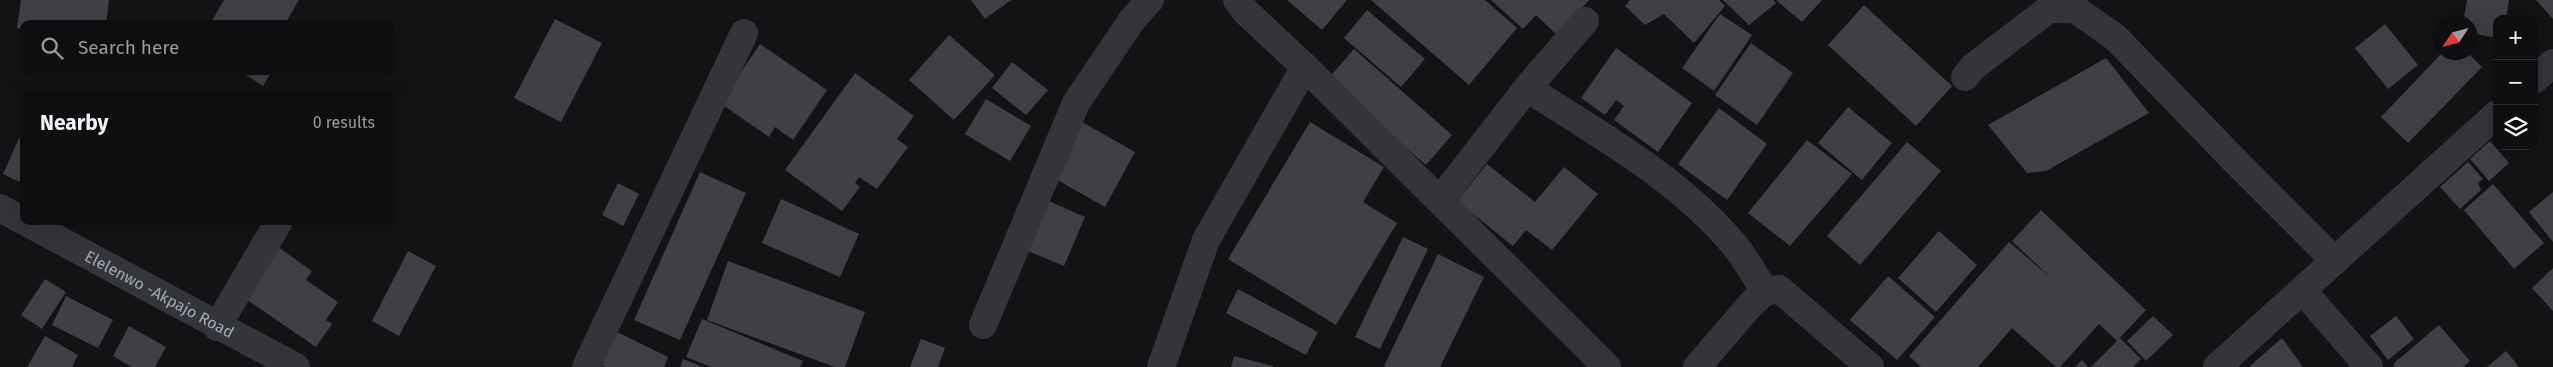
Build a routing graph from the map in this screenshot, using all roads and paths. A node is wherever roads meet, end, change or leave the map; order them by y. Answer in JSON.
{"nodes":[{"id":1,"x":1150,"y":0,"type":"edge"},
{"id":2,"x":1237,"y":0,"type":"edge"},
{"id":3,"x":1585,"y":21,"type":"dead end"},
{"id":4,"x":744,"y":33,"type":"dead end"},
{"id":5,"x":2553,"y":63,"type":"edge"},
{"id":6,"x":1305,"y":67,"type":"junction"},
{"id":7,"x":2538,"y":76,"type":"edge"},
{"id":8,"x":1965,"y":77,"type":"dead end"},
{"id":9,"x":1527,"y":88,"type":"junction"},
{"id":10,"x":2493,"y":118,"type":"edge"},
{"id":11,"x":1440,"y":200,"type":"junction"},
{"id":12,"x":0,"y":208,"type":"edge"},
{"id":13,"x":20,"y":219,"type":"edge"},
{"id":14,"x":31,"y":225,"type":"edge"},
{"id":15,"x":277,"y":225,"type":"edge"},
{"id":16,"x":2335,"y":261,"type":"junction"},
{"id":17,"x":2302,"y":290,"type":"junction"},
{"id":18,"x":1765,"y":292,"type":"junction"},
{"id":19,"x":983,"y":324,"type":"dead end"},
{"id":20,"x":217,"y":326,"type":"junction"},
{"id":21,"x":296,"y":367,"type":"edge"},
{"id":22,"x":586,"y":367,"type":"edge"},
{"id":23,"x":1161,"y":367,"type":"edge"},
{"id":24,"x":1607,"y":367,"type":"edge"},
{"id":25,"x":1697,"y":367,"type":"edge"},
{"id":26,"x":1870,"y":367,"type":"edge"},
{"id":27,"x":2217,"y":367,"type":"edge"},
{"id":28,"x":2369,"y":367,"type":"edge"}],
"edges":[{"from":1,"to":19,"type":"street"},
{"from":2,"to":6,"type":"street"},
{"from":3,"to":9,"type":"street"},
{"from":4,"to":22,"type":"street"},
{"from":5,"to":7,"type":"street"},
{"from":6,"to":11,"type":"street"},
{"from":6,"to":23,"type":"street"},
{"from":8,"to":16,"type":"street"},
{"from":9,"to":11,"type":"street"},
{"from":9,"to":18,"type":"street"},
{"from":10,"to":16,"type":"street"},
{"from":11,"to":24,"type":"street"},
{"from":12,"to":13,"type":"street","name":"Elelenwo -Akpajo Road"},
{"from":14,"to":20,"type":"street","name":"Elelenwo -Akpajo Road"},
{"from":15,"to":20,"type":"street"},
{"from":16,"to":17,"type":"street"},
{"from":17,"to":27,"type":"street"},
{"from":17,"to":28,"type":"street"},
{"from":18,"to":25,"type":"street"},
{"from":18,"to":26,"type":"street"},
{"from":20,"to":21,"type":"street","name":"Elelenwo -Akpajo Road"}]}
